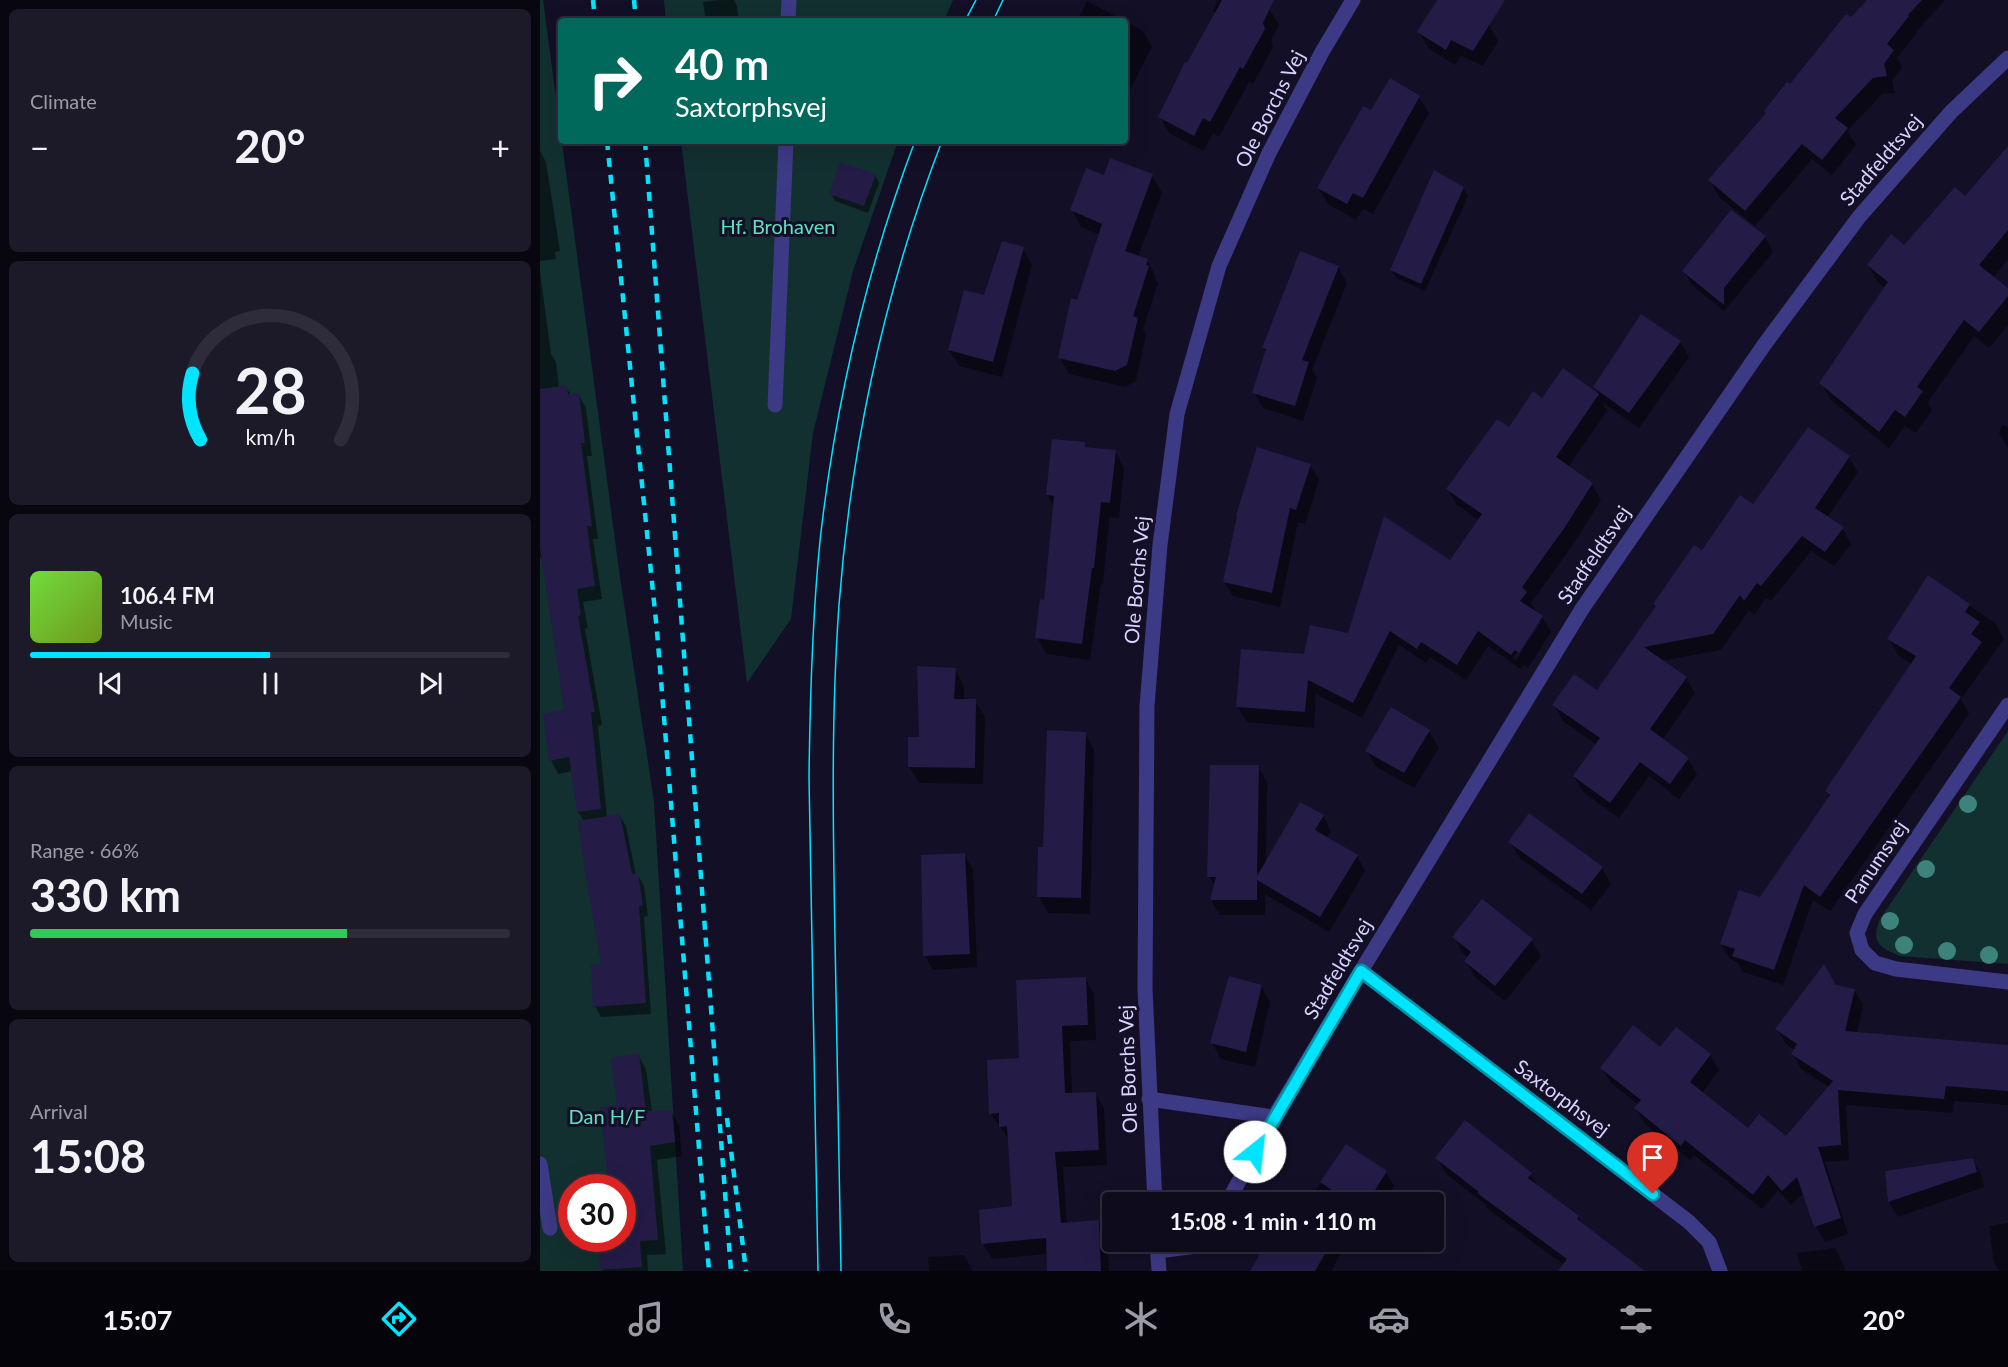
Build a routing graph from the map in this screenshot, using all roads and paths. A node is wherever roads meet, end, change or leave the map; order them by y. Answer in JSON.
{"nodes":[{"id":1,"x":789,"y":0,"type":"edge"},
{"id":2,"x":1353,"y":0,"type":"edge"},
{"id":3,"x":789,"y":18,"type":"edge"},
{"id":4,"x":2008,"y":58,"type":"edge"},
{"id":5,"x":786,"y":144,"type":"edge"},
{"id":6,"x":775,"y":405,"type":"dead end"},
{"id":7,"x":2008,"y":705,"type":"edge"},
{"id":8,"x":1361,"y":971,"type":"junction"},
{"id":9,"x":2008,"y":982,"type":"edge"},
{"id":10,"x":1149,"y":1099,"type":"junction"},
{"id":11,"x":1274,"y":1117,"type":"junction"},
{"id":12,"x":540,"y":1164,"type":"edge"},
{"id":13,"x":1154,"y":1192,"type":"edge"},
{"id":14,"x":1233,"y":1192,"type":"edge"},
{"id":15,"x":550,"y":1228,"type":"dead end"},
{"id":16,"x":1157,"y":1252,"type":"edge"},
{"id":17,"x":1159,"y":1271,"type":"edge"},
{"id":18,"x":1720,"y":1271,"type":"edge"}],
"edges":[{"from":1,"to":3,"type":"street"},
{"from":2,"to":10,"type":"street","name":"Ole Borchs Vej"},
{"from":4,"to":8,"type":"street","name":"Stadfeldtsvej"},
{"from":5,"to":6,"type":"street"},
{"from":7,"to":9,"type":"street","name":"Panumsvej"},
{"from":8,"to":11,"type":"street","name":"Stadfeldtsvej"},
{"from":8,"to":18,"type":"street","name":"Saxtorphsvej"},
{"from":10,"to":11,"type":"street"},
{"from":10,"to":13,"type":"street","name":"Ole Borchs Vej"},
{"from":11,"to":14,"type":"street","name":"Stadfeldtsvej"},
{"from":12,"to":15,"type":"street"},
{"from":16,"to":17,"type":"street"}]}
